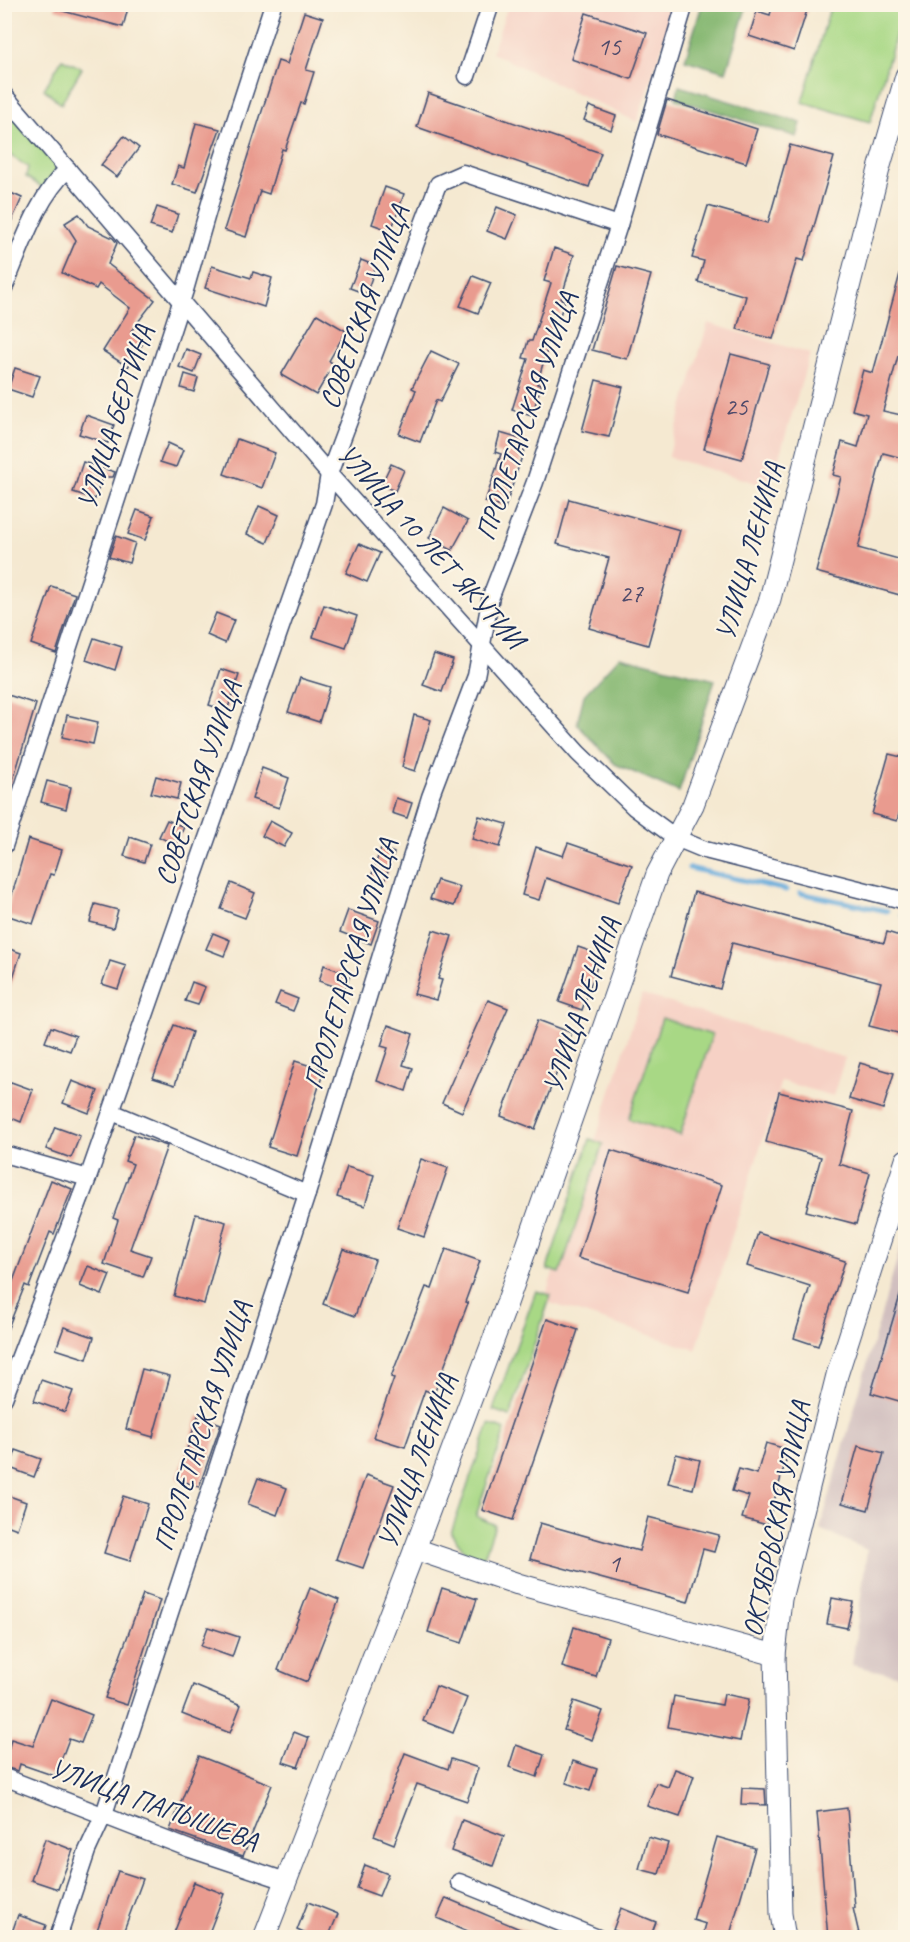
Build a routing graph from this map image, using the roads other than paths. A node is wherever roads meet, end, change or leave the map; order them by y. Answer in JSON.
{"nodes":[{"id":1,"x":273,"y":4,"type":"edge"},
{"id":2,"x":492,"y":4,"type":"edge"},
{"id":3,"x":685,"y":4,"type":"edge"},
{"id":4,"x":467,"y":76,"type":"dead end"},
{"id":5,"x":906,"y":76,"type":"edge"},
{"id":6,"x":4,"y":95,"type":"edge"},
{"id":7,"x":68,"y":169,"type":"junction"},
{"id":8,"x":619,"y":225,"type":"junction"},
{"id":9,"x":4,"y":288,"type":"edge"},
{"id":10,"x":182,"y":299,"type":"junction"},
{"id":11,"x":329,"y":474,"type":"junction"},
{"id":12,"x":482,"y":641,"type":"junction"},
{"id":13,"x":676,"y":838,"type":"junction"},
{"id":14,"x":4,"y":846,"type":"edge"},
{"id":15,"x":906,"y":901,"type":"edge"},
{"id":16,"x":112,"y":1112,"type":"junction"},
{"id":17,"x":4,"y":1154,"type":"edge"},
{"id":18,"x":906,"y":1160,"type":"edge"},
{"id":19,"x":88,"y":1178,"type":"junction"},
{"id":20,"x":307,"y":1194,"type":"junction"},
{"id":21,"x":4,"y":1398,"type":"edge"},
{"id":22,"x":416,"y":1549,"type":"junction"},
{"id":23,"x":775,"y":1655,"type":"junction"},
{"id":24,"x":4,"y":1777,"type":"edge"},
{"id":25,"x":104,"y":1814,"type":"junction"},
{"id":26,"x":286,"y":1881,"type":"junction"},
{"id":27,"x":459,"y":1882,"type":"dead end"},
{"id":28,"x":58,"y":1938,"type":"edge"},
{"id":29,"x":264,"y":1938,"type":"edge"},
{"id":30,"x":598,"y":1938,"type":"edge"},
{"id":31,"x":784,"y":1938,"type":"edge"}],
"edges":[{"from":1,"to":10,"type":"street","name":"УЛИЦА БЕРТИНА"},
{"from":2,"to":4,"type":"street"},
{"from":3,"to":8,"type":"street","name":"ПРОЛЕТАРСКАЯ УЛИЦА"},
{"from":5,"to":13,"type":"main road","name":"УЛИЦА ЛЕНИНА"},
{"from":6,"to":7,"type":"street","name":"УЛИЦА 10 ЛЕТ ЯКУТИИ"},
{"from":7,"to":9,"type":"street"},
{"from":7,"to":10,"type":"street","name":"УЛИЦА 10 ЛЕТ ЯКУТИИ"},
{"from":8,"to":11,"type":"street","name":"СОВЕТСКАЯ УЛИЦА"},
{"from":8,"to":12,"type":"street","name":"ПРОЛЕТАРСКАЯ УЛИЦА"},
{"from":10,"to":11,"type":"street","name":"УЛИЦА 10 ЛЕТ ЯКУТИИ"},
{"from":10,"to":14,"type":"street","name":"УЛИЦА БЕРТИНА"},
{"from":11,"to":12,"type":"street","name":"УЛИЦА 10 ЛЕТ ЯКУТИИ"},
{"from":11,"to":16,"type":"street","name":"СОВЕТСКАЯ УЛИЦА"},
{"from":12,"to":13,"type":"street","name":"УЛИЦА 10 ЛЕТ ЯКУТИИ"},
{"from":12,"to":20,"type":"street","name":"ПРОЛЕТАРСКАЯ УЛИЦА"},
{"from":13,"to":15,"type":"street","name":"УЛИЦА 10 ЛЕТ ЯКУТИИ"},
{"from":13,"to":22,"type":"main road","name":"УЛИЦА ЛЕНИНА"},
{"from":16,"to":19,"type":"street","name":"СОВЕТСКАЯ УЛИЦА"},
{"from":16,"to":20,"type":"street"},
{"from":17,"to":19,"type":"street"},
{"from":18,"to":23,"type":"main road","name":"ОКТЯБРЬСКАЯ УЛИЦА"},
{"from":19,"to":21,"type":"street","name":"СОВЕТСКАЯ УЛИЦА"},
{"from":20,"to":25,"type":"street","name":"ПРОЛЕТАРСКАЯ УЛИЦА"},
{"from":22,"to":23,"type":"main road"},
{"from":22,"to":26,"type":"main road","name":"УЛИЦА ЛЕНИНА"},
{"from":23,"to":31,"type":"main road","name":"ОКТЯБРЬСКАЯ УЛИЦА"},
{"from":24,"to":25,"type":"street","name":"УЛИЦА ПАПЫШЕВА"},
{"from":25,"to":26,"type":"street","name":"УЛИЦА ПАПЫШЕВА"},
{"from":25,"to":28,"type":"street","name":"ПРОЛЕТАРСКАЯ УЛИЦА"},
{"from":26,"to":29,"type":"main road","name":"УЛИЦА ЛЕНИНА"},
{"from":27,"to":30,"type":"street"}]}
